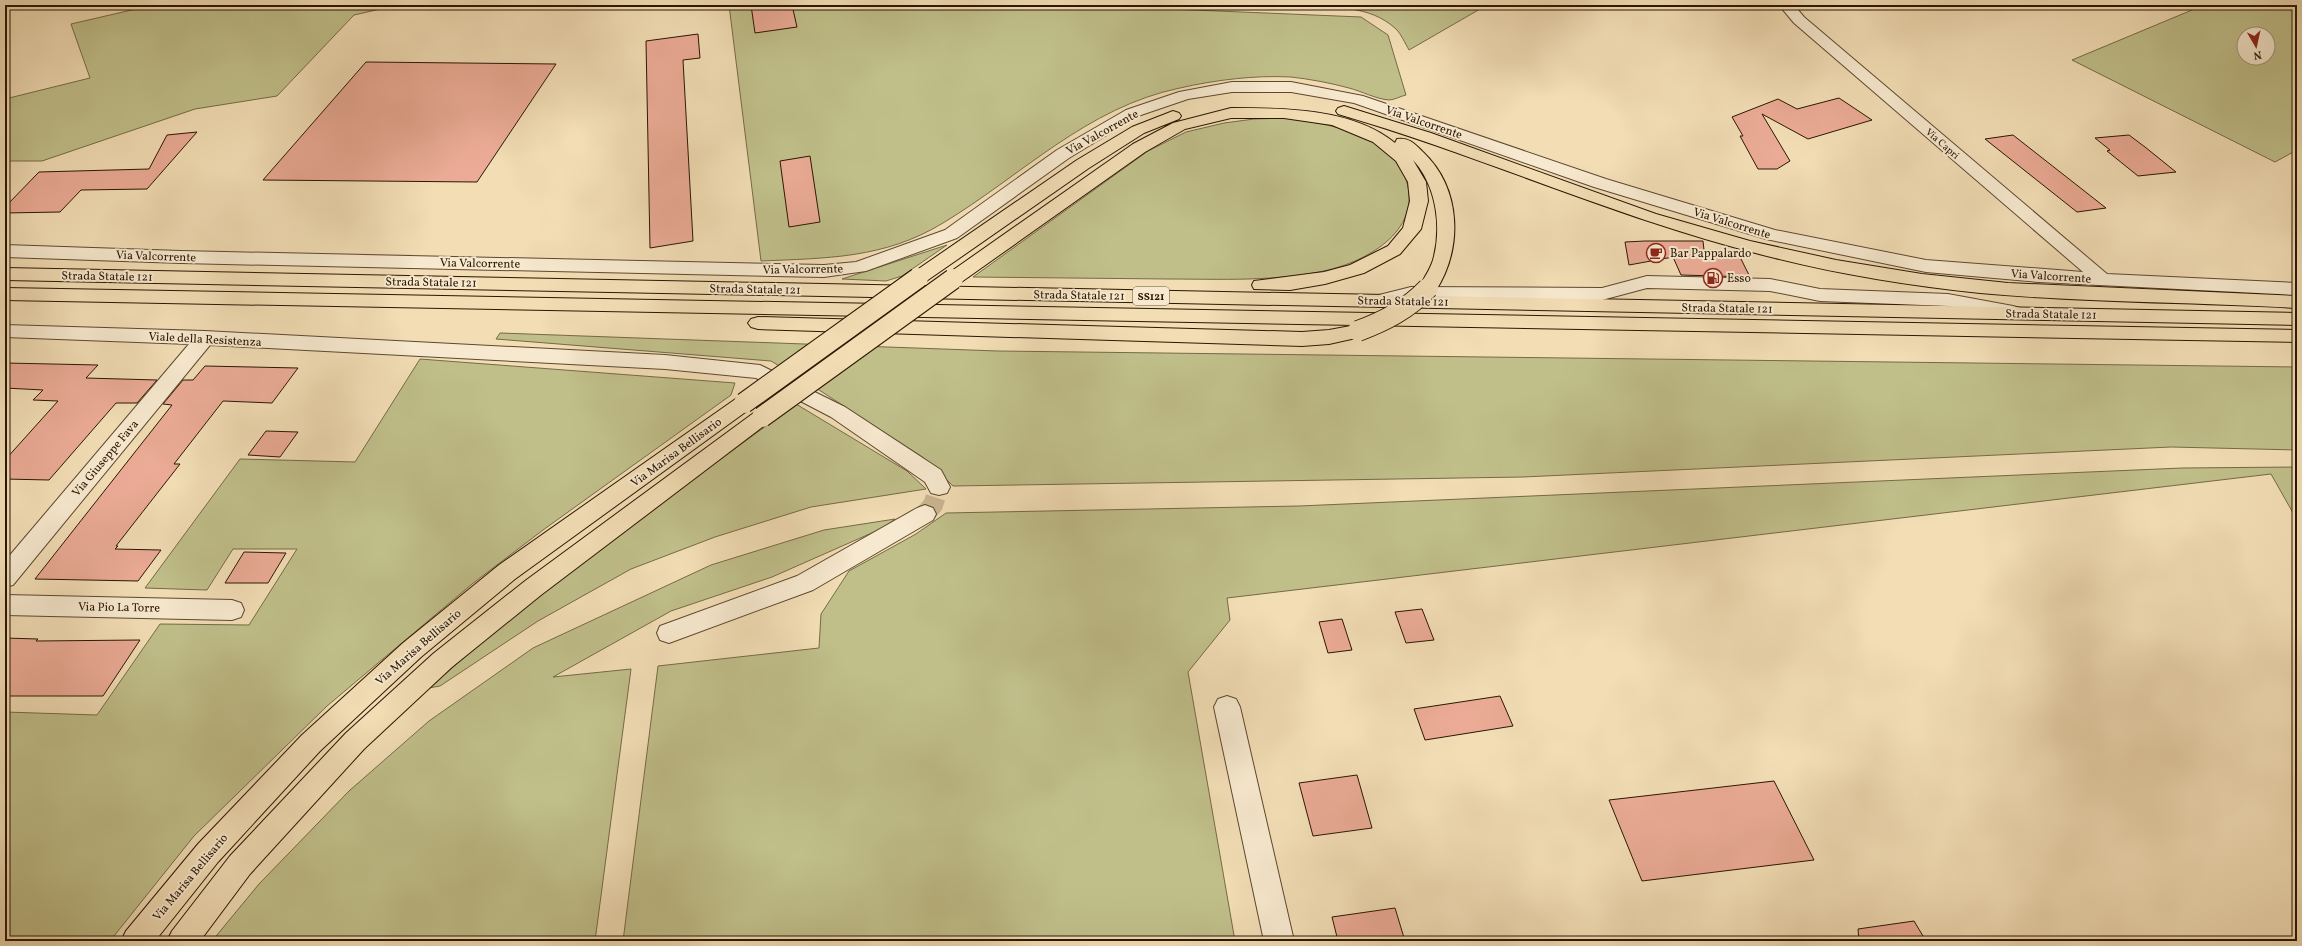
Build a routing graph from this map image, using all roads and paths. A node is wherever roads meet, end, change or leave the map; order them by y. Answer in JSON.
{"nodes":[{"id":1,"x":1786,"y":5,"type":"edge"},
{"id":2,"x":1337,"y":109,"type":"junction"},
{"id":3,"x":5,"y":251,"type":"edge"},
{"id":4,"x":5,"y":274,"type":"edge"},
{"id":5,"x":2102,"y":279,"type":"junction"},
{"id":6,"x":2297,"y":289,"type":"edge"},
{"id":7,"x":880,"y":291,"type":"junction"},
{"id":8,"x":5,"y":294,"type":"edge"},
{"id":9,"x":227,"y":298,"type":"junction"},
{"id":10,"x":2297,"y":302,"type":"edge"},
{"id":11,"x":2297,"y":319,"type":"edge"},
{"id":12,"x":5,"y":330,"type":"edge"},
{"id":13,"x":2297,"y":336,"type":"edge"},
{"id":14,"x":205,"y":338,"type":"junction"},
{"id":15,"x":753,"y":410,"type":"junction"},
{"id":16,"x":939,"y":487,"type":"dead end"},
{"id":17,"x":925,"y":514,"type":"tunnel mouth"},
{"id":18,"x":5,"y":578,"type":"edge"},
{"id":19,"x":5,"y":605,"type":"edge"},
{"id":20,"x":232,"y":610,"type":"dead end"},
{"id":21,"x":669,"y":633,"type":"dead end"},
{"id":22,"x":1227,"y":707,"type":"dead end"},
{"id":23,"x":136,"y":941,"type":"edge"},
{"id":24,"x":182,"y":941,"type":"edge"},
{"id":25,"x":1279,"y":941,"type":"edge"}],
"edges":[{"from":1,"to":5,"type":"street","name":"Via Capri"},
{"from":2,"to":9,"type":"main road","bridge":true},
{"from":2,"to":10,"type":"main road"},
{"from":2,"to":15,"type":"main road","bridge":true},
{"from":3,"to":5,"type":"street","name":"Via Valcorrente"},
{"from":4,"to":7,"type":"main road","name":"Strada Statale 121","number":"SS121"},
{"from":5,"to":6,"type":"street","name":"Via Valcorrente"},
{"from":7,"to":11,"type":"main road","name":"Strada Statale 121","number":"SS121"},
{"from":7,"to":15,"type":"main road","bridge":true},
{"from":8,"to":9,"type":"main road","name":"Strada Statale 121","number":"SS121"},
{"from":9,"to":13,"type":"main road","name":"Strada Statale 121","number":"SS121"},
{"from":12,"to":14,"type":"street","name":"Viale della Resistenza"},
{"from":14,"to":16,"type":"street","name":"Viale della Resistenza"},
{"from":14,"to":18,"type":"street","name":"Via Giuseppe Fava"},
{"from":15,"to":23,"type":"main road","name":"Via Marisa Bellisario"},
{"from":15,"to":24,"type":"main road","name":"Via Marisa Bellisario"},
{"from":17,"to":21,"type":"street"},
{"from":19,"to":20,"type":"street","name":"Via Pio La Torre"},
{"from":22,"to":25,"type":"street"}]}
